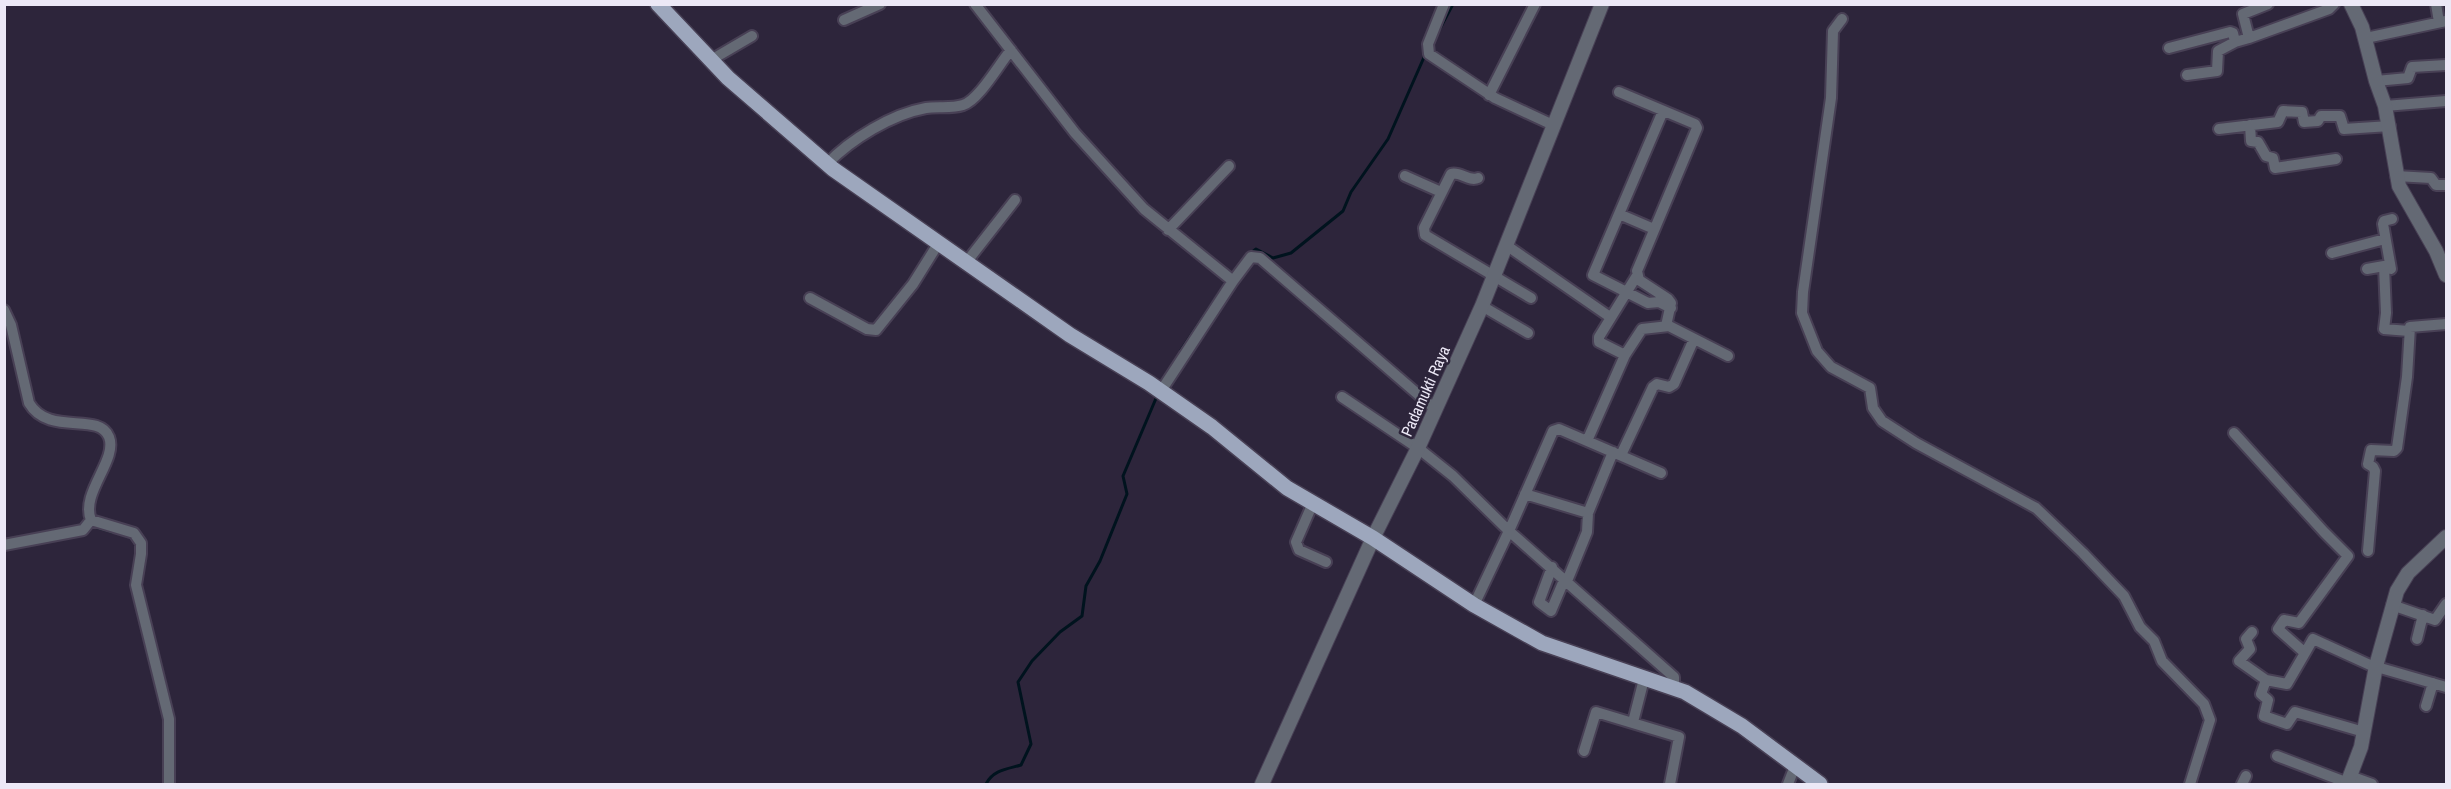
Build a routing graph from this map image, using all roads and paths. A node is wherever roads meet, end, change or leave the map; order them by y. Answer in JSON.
{"nodes":[{"id":1,"x":658,"y":4,"type":"edge"},
{"id":2,"x":880,"y":4,"type":"edge"},
{"id":3,"x":975,"y":4,"type":"edge"},
{"id":4,"x":1444,"y":4,"type":"edge"},
{"id":5,"x":1535,"y":4,"type":"edge"},
{"id":6,"x":1602,"y":4,"type":"edge"},
{"id":7,"x":2268,"y":4,"type":"edge"},
{"id":8,"x":2334,"y":4,"type":"edge"},
{"id":9,"x":2351,"y":4,"type":"edge"},
{"id":10,"x":2436,"y":4,"type":"edge"},
{"id":11,"x":1842,"y":18,"type":"dead end"},
{"id":12,"x":844,"y":20,"type":"dead end"},
{"id":13,"x":2443,"y":22,"type":"edge"},
{"id":14,"x":752,"y":36,"type":"dead end"},
{"id":15,"x":2249,"y":38,"type":"junction"},
{"id":16,"x":2366,"y":38,"type":"junction"},
{"id":17,"x":2235,"y":42,"type":"junction"},
{"id":18,"x":2169,"y":48,"type":"dead end"},
{"id":19,"x":1011,"y":50,"type":"junction"},
{"id":20,"x":711,"y":60,"type":"junction"},
{"id":21,"x":2446,"y":66,"type":"edge"},
{"id":22,"x":2187,"y":75,"type":"dead end"},
{"id":23,"x":2376,"y":81,"type":"junction"},
{"id":24,"x":1618,"y":92,"type":"dead end"},
{"id":25,"x":1489,"y":94,"type":"junction"},
{"id":26,"x":2446,"y":101,"type":"edge"},
{"id":27,"x":2385,"y":106,"type":"junction"},
{"id":28,"x":1663,"y":111,"type":"junction"},
{"id":29,"x":1553,"y":125,"type":"junction"},
{"id":30,"x":2250,"y":125,"type":"junction"},
{"id":31,"x":2385,"y":127,"type":"junction"},
{"id":32,"x":2219,"y":129,"type":"dead end"},
{"id":33,"x":2336,"y":159,"type":"dead end"},
{"id":34,"x":827,"y":164,"type":"junction"},
{"id":35,"x":1229,"y":166,"type":"dead end"},
{"id":36,"x":1405,"y":176,"type":"dead end"},
{"id":37,"x":2396,"y":176,"type":"junction"},
{"id":38,"x":1478,"y":178,"type":"dead end"},
{"id":39,"x":2446,"y":185,"type":"edge"},
{"id":40,"x":1441,"y":192,"type":"junction"},
{"id":41,"x":1015,"y":200,"type":"dead end"},
{"id":42,"x":1618,"y":214,"type":"junction"},
{"id":43,"x":2392,"y":219,"type":"dead end"},
{"id":44,"x":1654,"y":229,"type":"junction"},
{"id":45,"x":1168,"y":230,"type":"junction"},
{"id":46,"x":2385,"y":239,"type":"junction"},
{"id":47,"x":938,"y":244,"type":"junction"},
{"id":48,"x":1506,"y":245,"type":"junction"},
{"id":49,"x":2332,"y":253,"type":"dead end"},
{"id":50,"x":965,"y":264,"type":"junction"},
{"id":51,"x":2384,"y":266,"type":"junction"},
{"id":52,"x":2367,"y":269,"type":"dead end"},
{"id":53,"x":1494,"y":274,"type":"junction"},
{"id":54,"x":2446,"y":275,"type":"edge"},
{"id":55,"x":1636,"y":277,"type":"junction"},
{"id":56,"x":1233,"y":281,"type":"junction"},
{"id":57,"x":1627,"y":293,"type":"junction"},
{"id":58,"x":810,"y":298,"type":"dead end"},
{"id":59,"x":1531,"y":298,"type":"dead end"},
{"id":60,"x":1482,"y":306,"type":"junction"},
{"id":61,"x":1671,"y":308,"type":"junction"},
{"id":62,"x":4,"y":310,"type":"edge"},
{"id":63,"x":1610,"y":317,"type":"junction"},
{"id":64,"x":2446,"y":324,"type":"edge"},
{"id":65,"x":1666,"y":326,"type":"junction"},
{"id":66,"x":2409,"y":331,"type":"junction"},
{"id":67,"x":1528,"y":333,"type":"dead end"},
{"id":68,"x":1694,"y":339,"type":"junction"},
{"id":69,"x":1625,"y":355,"type":"junction"},
{"id":70,"x":1728,"y":356,"type":"dead end"},
{"id":71,"x":1161,"y":391,"type":"junction"},
{"id":72,"x":1342,"y":397,"type":"dead end"},
{"id":73,"x":1435,"y":410,"type":"junction"},
{"id":74,"x":2234,"y":433,"type":"dead end"},
{"id":75,"x":1587,"y":441,"type":"junction"},
{"id":76,"x":1418,"y":448,"type":"junction"},
{"id":77,"x":1617,"y":454,"type":"junction"},
{"id":78,"x":1661,"y":473,"type":"dead end"},
{"id":79,"x":1526,"y":494,"type":"junction"},
{"id":80,"x":1313,"y":503,"type":"junction"},
{"id":81,"x":1588,"y":513,"type":"junction"},
{"id":82,"x":91,"y":520,"type":"junction"},
{"id":83,"x":1509,"y":531,"type":"junction"},
{"id":84,"x":2446,"y":537,"type":"edge"},
{"id":85,"x":1372,"y":538,"type":"junction"},
{"id":86,"x":4,"y":545,"type":"edge"},
{"id":87,"x":2368,"y":551,"type":"dead end"},
{"id":88,"x":1326,"y":562,"type":"dead end"},
{"id":89,"x":1552,"y":567,"type":"junction"},
{"id":90,"x":1566,"y":580,"type":"junction"},
{"id":91,"x":2446,"y":604,"type":"edge"},
{"id":92,"x":1474,"y":605,"type":"junction"},
{"id":93,"x":2392,"y":605,"type":"junction"},
{"id":94,"x":2423,"y":615,"type":"junction"},
{"id":95,"x":2252,"y":632,"type":"dead end"},
{"id":96,"x":2417,"y":639,"type":"dead end"},
{"id":97,"x":2305,"y":653,"type":"junction"},
{"id":98,"x":2369,"y":664,"type":"junction"},
{"id":99,"x":1644,"y":679,"type":"junction"},
{"id":100,"x":2266,"y":680,"type":"junction"},
{"id":101,"x":2433,"y":683,"type":"junction"},
{"id":102,"x":2446,"y":687,"type":"edge"},
{"id":103,"x":1674,"y":689,"type":"junction"},
{"id":104,"x":2426,"y":706,"type":"dead end"},
{"id":105,"x":1633,"y":722,"type":"junction"},
{"id":106,"x":2358,"y":731,"type":"junction"},
{"id":107,"x":1584,"y":751,"type":"dead end"},
{"id":108,"x":2277,"y":756,"type":"dead end"},
{"id":109,"x":1795,"y":766,"type":"junction"},
{"id":110,"x":2343,"y":780,"type":"edge"},
{"id":111,"x":169,"y":784,"type":"edge"},
{"id":112,"x":1262,"y":784,"type":"edge"},
{"id":113,"x":1670,"y":784,"type":"edge"},
{"id":114,"x":1788,"y":784,"type":"edge"},
{"id":115,"x":1820,"y":784,"type":"edge"},
{"id":116,"x":2190,"y":784,"type":"edge"},
{"id":117,"x":2372,"y":784,"type":"edge"}],
"edges":[{"from":1,"to":20,"type":"main road"},
{"from":2,"to":12,"type":"street"},
{"from":3,"to":19,"type":"street"},
{"from":4,"to":25,"type":"street"},
{"from":5,"to":25,"type":"street"},
{"from":6,"to":29,"type":"street","name":"Padamukti Raya"},
{"from":7,"to":15,"type":"street"},
{"from":8,"to":15,"type":"street"},
{"from":9,"to":16,"type":"street"},
{"from":10,"to":13,"type":"street"},
{"from":11,"to":116,"type":"street"},
{"from":13,"to":16,"type":"street"},
{"from":14,"to":20,"type":"street"},
{"from":15,"to":17,"type":"street"},
{"from":16,"to":23,"type":"street"},
{"from":17,"to":18,"type":"street"},
{"from":17,"to":22,"type":"street"},
{"from":19,"to":34,"type":"street"},
{"from":19,"to":45,"type":"street"},
{"from":20,"to":34,"type":"main road"},
{"from":21,"to":23,"type":"street"},
{"from":23,"to":27,"type":"street"},
{"from":24,"to":28,"type":"street"},
{"from":25,"to":29,"type":"street"},
{"from":26,"to":27,"type":"street"},
{"from":27,"to":31,"type":"street"},
{"from":28,"to":42,"type":"street"},
{"from":28,"to":44,"type":"street"},
{"from":29,"to":48,"type":"street","name":"Padamukti Raya"},
{"from":30,"to":31,"type":"street"},
{"from":30,"to":32,"type":"street"},
{"from":30,"to":33,"type":"street"},
{"from":31,"to":37,"type":"street"},
{"from":34,"to":47,"type":"main road"},
{"from":35,"to":45,"type":"street"},
{"from":36,"to":40,"type":"street"},
{"from":37,"to":39,"type":"street"},
{"from":37,"to":54,"type":"street"},
{"from":38,"to":40,"type":"street"},
{"from":40,"to":53,"type":"street"},
{"from":41,"to":50,"type":"street"},
{"from":42,"to":44,"type":"street"},
{"from":42,"to":57,"type":"street"},
{"from":43,"to":46,"type":"street"},
{"from":44,"to":55,"type":"street"},
{"from":45,"to":56,"type":"street"},
{"from":46,"to":49,"type":"street"},
{"from":46,"to":51,"type":"street"},
{"from":47,"to":50,"type":"main road"},
{"from":47,"to":58,"type":"street"},
{"from":48,"to":53,"type":"street","name":"Padamukti Raya"},
{"from":48,"to":63,"type":"street"},
{"from":50,"to":71,"type":"main road"},
{"from":51,"to":52,"type":"street"},
{"from":51,"to":66,"type":"street"},
{"from":53,"to":59,"type":"street"},
{"from":53,"to":60,"type":"street","name":"Padamukti Raya"},
{"from":55,"to":57,"type":"street"},
{"from":55,"to":61,"type":"street"},
{"from":56,"to":71,"type":"street"},
{"from":56,"to":73,"type":"street"},
{"from":57,"to":61,"type":"street"},
{"from":57,"to":63,"type":"street"},
{"from":60,"to":67,"type":"street"},
{"from":60,"to":73,"type":"street","name":"Padamukti Raya"},
{"from":61,"to":65,"type":"street"},
{"from":62,"to":82,"type":"street"},
{"from":63,"to":69,"type":"street"},
{"from":64,"to":66,"type":"street"},
{"from":65,"to":68,"type":"street"},
{"from":65,"to":69,"type":"street"},
{"from":66,"to":87,"type":"street"},
{"from":68,"to":70,"type":"street"},
{"from":68,"to":77,"type":"street"},
{"from":69,"to":75,"type":"street"},
{"from":71,"to":80,"type":"main road"},
{"from":72,"to":76,"type":"street"},
{"from":73,"to":76,"type":"street","name":"Padamukti Raya"},
{"from":74,"to":97,"type":"street"},
{"from":75,"to":77,"type":"street"},
{"from":75,"to":79,"type":"street"},
{"from":76,"to":83,"type":"street"},
{"from":76,"to":85,"type":"street","name":"Padamukti Raya"},
{"from":77,"to":78,"type":"street"},
{"from":77,"to":81,"type":"street"},
{"from":79,"to":81,"type":"street"},
{"from":79,"to":83,"type":"street"},
{"from":80,"to":85,"type":"main road"},
{"from":80,"to":88,"type":"street"},
{"from":81,"to":90,"type":"street"},
{"from":82,"to":86,"type":"street"},
{"from":82,"to":111,"type":"street"},
{"from":83,"to":89,"type":"street"},
{"from":83,"to":92,"type":"street"},
{"from":84,"to":93,"type":"street"},
{"from":85,"to":92,"type":"main road"},
{"from":85,"to":112,"type":"street","name":"Padamukti Raya"},
{"from":89,"to":90,"type":"street"},
{"from":89,"to":90,"type":"street"},
{"from":90,"to":103,"type":"street"},
{"from":91,"to":94,"type":"street"},
{"from":92,"to":99,"type":"main road"},
{"from":93,"to":94,"type":"street"},
{"from":93,"to":98,"type":"street"},
{"from":94,"to":96,"type":"street"},
{"from":95,"to":100,"type":"street"},
{"from":97,"to":98,"type":"street"},
{"from":97,"to":100,"type":"street"},
{"from":98,"to":101,"type":"street"},
{"from":98,"to":106,"type":"street"},
{"from":99,"to":103,"type":"main road"},
{"from":99,"to":105,"type":"street"},
{"from":100,"to":106,"type":"street"},
{"from":101,"to":102,"type":"street"},
{"from":101,"to":104,"type":"street"},
{"from":103,"to":109,"type":"main road"},
{"from":105,"to":107,"type":"street"},
{"from":105,"to":113,"type":"street"},
{"from":106,"to":110,"type":"street"},
{"from":108,"to":110,"type":"street"},
{"from":109,"to":114,"type":"street"},
{"from":109,"to":115,"type":"main road"},
{"from":110,"to":117,"type":"street"}]}
